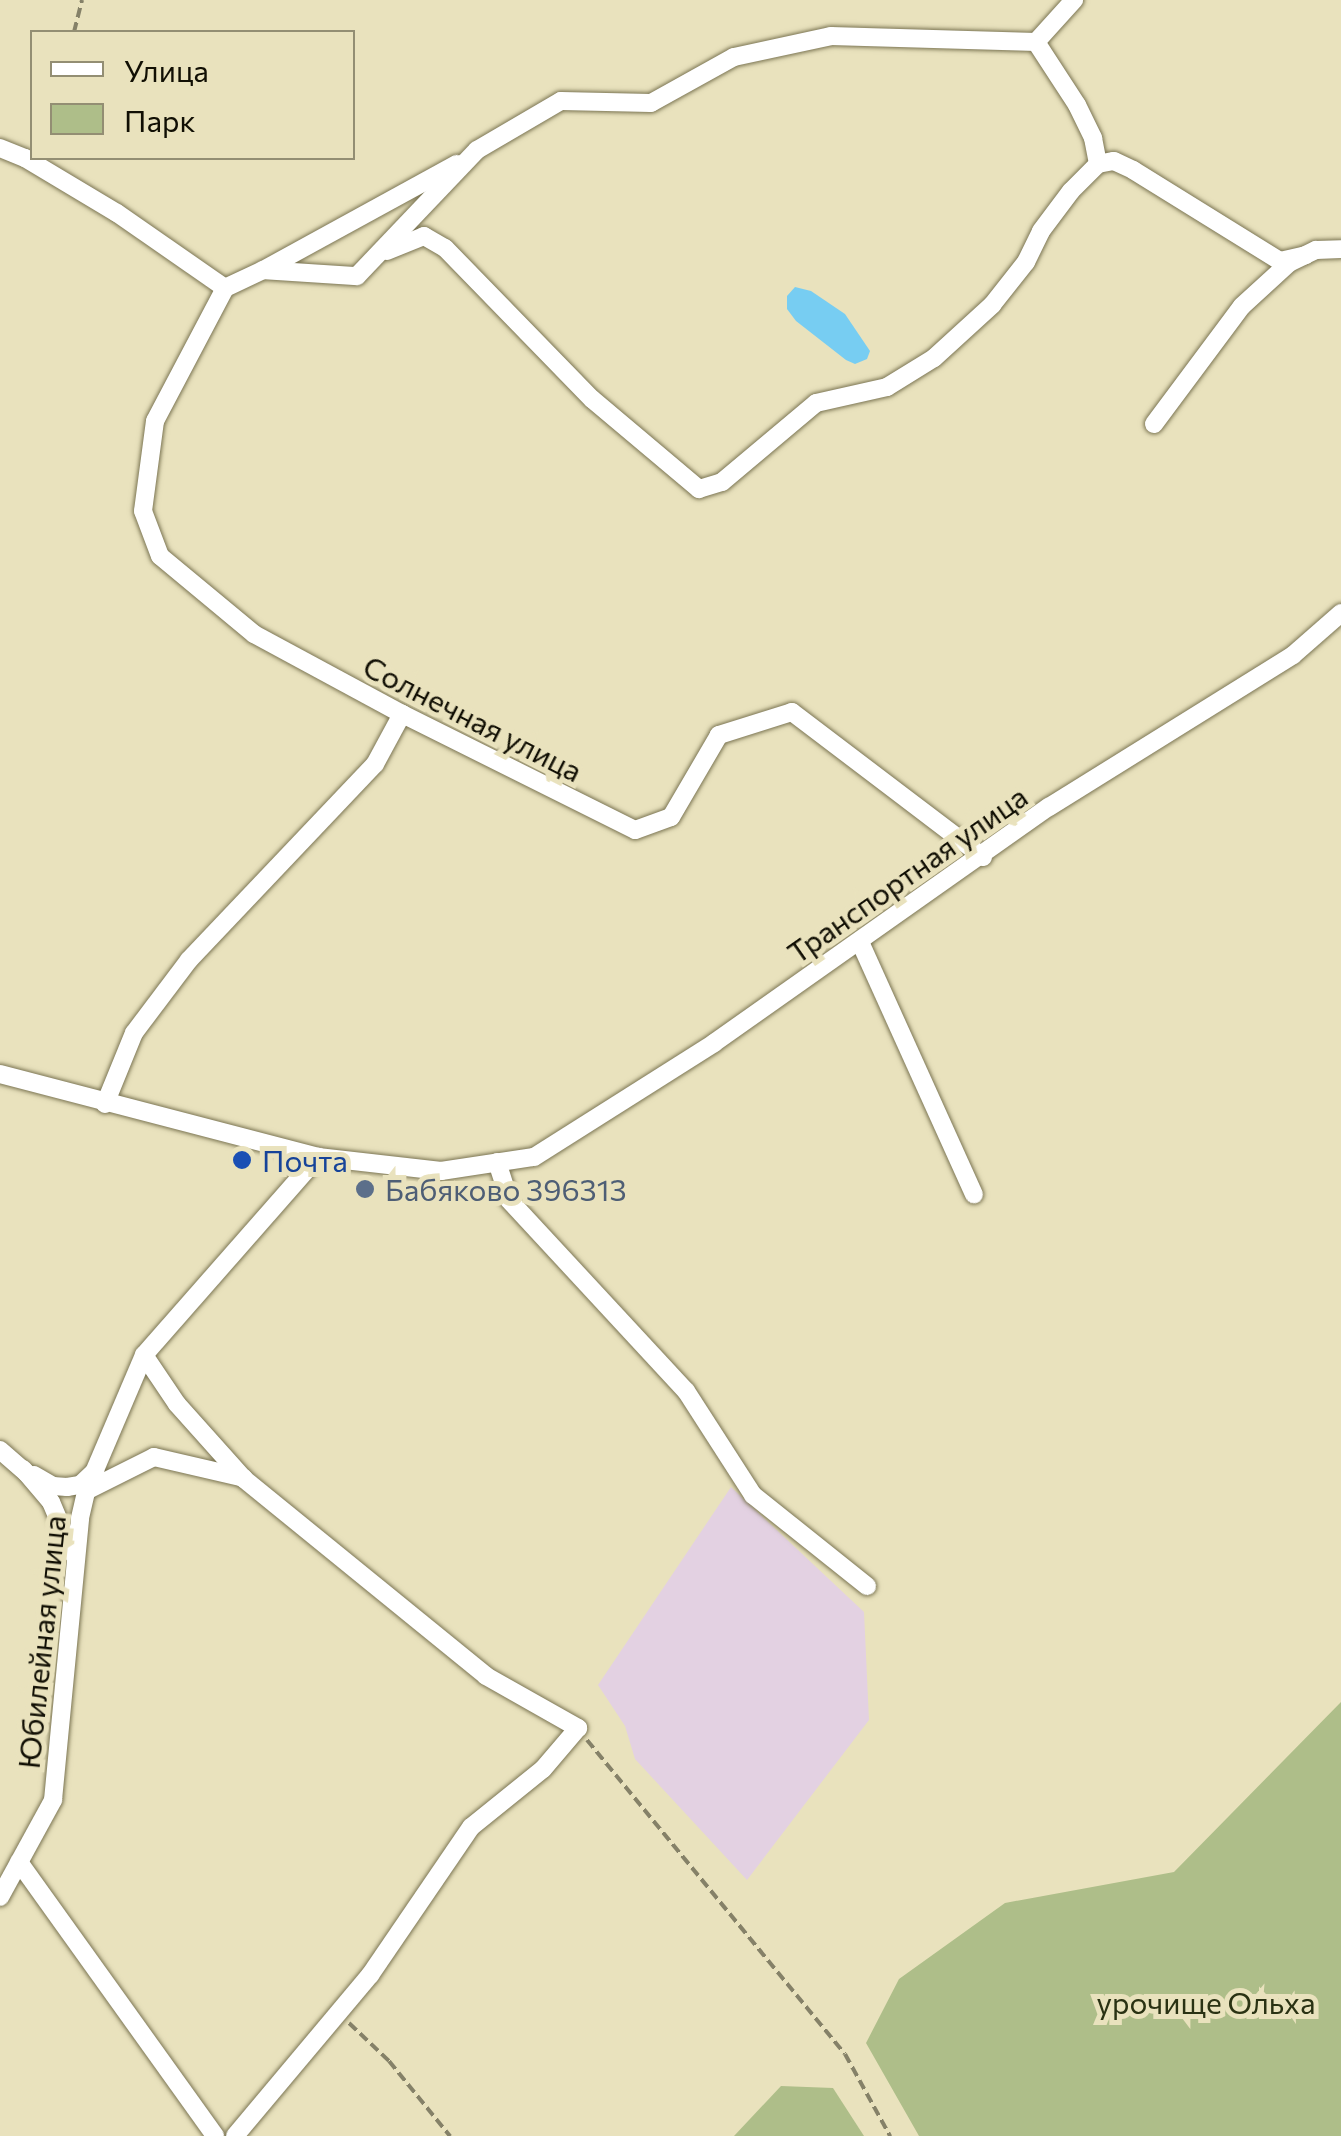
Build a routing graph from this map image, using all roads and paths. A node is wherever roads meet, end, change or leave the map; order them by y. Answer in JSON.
{"nodes":[{"id":1,"x":82,"y":0,"type":"edge"},
{"id":2,"x":1074,"y":0,"type":"edge"},
{"id":3,"x":74,"y":30,"type":"edge"},
{"id":4,"x":1036,"y":42,"type":"junction"},
{"id":5,"x":0,"y":148,"type":"edge"},
{"id":6,"x":470,"y":156,"type":"junction"},
{"id":7,"x":1098,"y":164,"type":"junction"},
{"id":8,"x":1341,"y":249,"type":"edge"},
{"id":9,"x":377,"y":255,"type":"junction"},
{"id":10,"x":1306,"y":255,"type":"junction"},
{"id":11,"x":263,"y":270,"type":"junction"},
{"id":12,"x":225,"y":288,"type":"junction"},
{"id":13,"x":1154,"y":424,"type":"dead end"},
{"id":14,"x":1341,"y":613,"type":"edge"},
{"id":15,"x":402,"y":714,"type":"junction"},
{"id":16,"x":984,"y":857,"type":"junction"},
{"id":17,"x":860,"y":942,"type":"junction"},
{"id":18,"x":0,"y":1074,"type":"edge"},
{"id":19,"x":104,"y":1104,"type":"junction"},
{"id":20,"x":318,"y":1156,"type":"junction"},
{"id":21,"x":497,"y":1162,"type":"junction"},
{"id":22,"x":974,"y":1195,"type":"dead end"},
{"id":23,"x":144,"y":1354,"type":"junction"},
{"id":24,"x":0,"y":1450,"type":"edge"},
{"id":25,"x":23,"y":1469,"type":"junction"},
{"id":26,"x":95,"y":1471,"type":"junction"},
{"id":27,"x":244,"y":1478,"type":"junction"},
{"id":28,"x":86,"y":1492,"type":"junction"},
{"id":29,"x":80,"y":1518,"type":"junction"},
{"id":30,"x":76,"y":1561,"type":"junction"},
{"id":31,"x":867,"y":1586,"type":"dead end"},
{"id":32,"x":578,"y":1728,"type":"junction"},
{"id":33,"x":19,"y":1862,"type":"junction"},
{"id":34,"x":0,"y":1897,"type":"edge"},
{"id":35,"x":338,"y":2013,"type":"junction"},
{"id":36,"x":215,"y":2136,"type":"edge"},
{"id":37,"x":234,"y":2136,"type":"edge"},
{"id":38,"x":450,"y":2136,"type":"edge"},
{"id":39,"x":890,"y":2136,"type":"edge"}],
"edges":[{"from":1,"to":3,"type":"path"},
{"from":2,"to":4,"type":"street"},
{"from":4,"to":6,"type":"street"},
{"from":4,"to":7,"type":"street"},
{"from":5,"to":12,"type":"street"},
{"from":6,"to":9,"type":"street"},
{"from":6,"to":11,"type":"street"},
{"from":7,"to":9,"type":"street"},
{"from":7,"to":10,"type":"street"},
{"from":8,"to":10,"type":"street"},
{"from":9,"to":11,"type":"street"},
{"from":10,"to":13,"type":"street"},
{"from":11,"to":12,"type":"street"},
{"from":12,"to":15,"type":"street","name":"Солнечная улица"},
{"from":14,"to":16,"type":"street","name":"Транспортная улица"},
{"from":15,"to":16,"type":"street","name":"Солнечная улица"},
{"from":15,"to":19,"type":"street"},
{"from":16,"to":17,"type":"street","name":"Транспортная улица"},
{"from":17,"to":21,"type":"street","name":"Транспортная улица"},
{"from":17,"to":22,"type":"street"},
{"from":18,"to":19,"type":"street","name":"Транспортная улица"},
{"from":19,"to":20,"type":"street","name":"Транспортная улица"},
{"from":20,"to":21,"type":"street","name":"Транспортная улица"},
{"from":20,"to":23,"type":"street","name":"Юбилейная улица"},
{"from":21,"to":31,"type":"street"},
{"from":23,"to":26,"type":"street","name":"Юбилейная улица"},
{"from":23,"to":27,"type":"street"},
{"from":24,"to":25,"type":"street"},
{"from":25,"to":26,"type":"street"},
{"from":25,"to":29,"type":"street"},
{"from":25,"to":30,"type":"street"},
{"from":26,"to":28,"type":"street","name":"Юбилейная улица"},
{"from":27,"to":28,"type":"street"},
{"from":27,"to":32,"type":"street"},
{"from":28,"to":29,"type":"street","name":"Юбилейная улица"},
{"from":29,"to":30,"type":"street","name":"Юбилейная улица"},
{"from":30,"to":33,"type":"street","name":"Юбилейная улица"},
{"from":32,"to":35,"type":"street"},
{"from":32,"to":39,"type":"path"},
{"from":33,"to":34,"type":"street","name":"Юбилейная улица"},
{"from":33,"to":36,"type":"street"},
{"from":35,"to":37,"type":"street"},
{"from":35,"to":38,"type":"path"}]}
